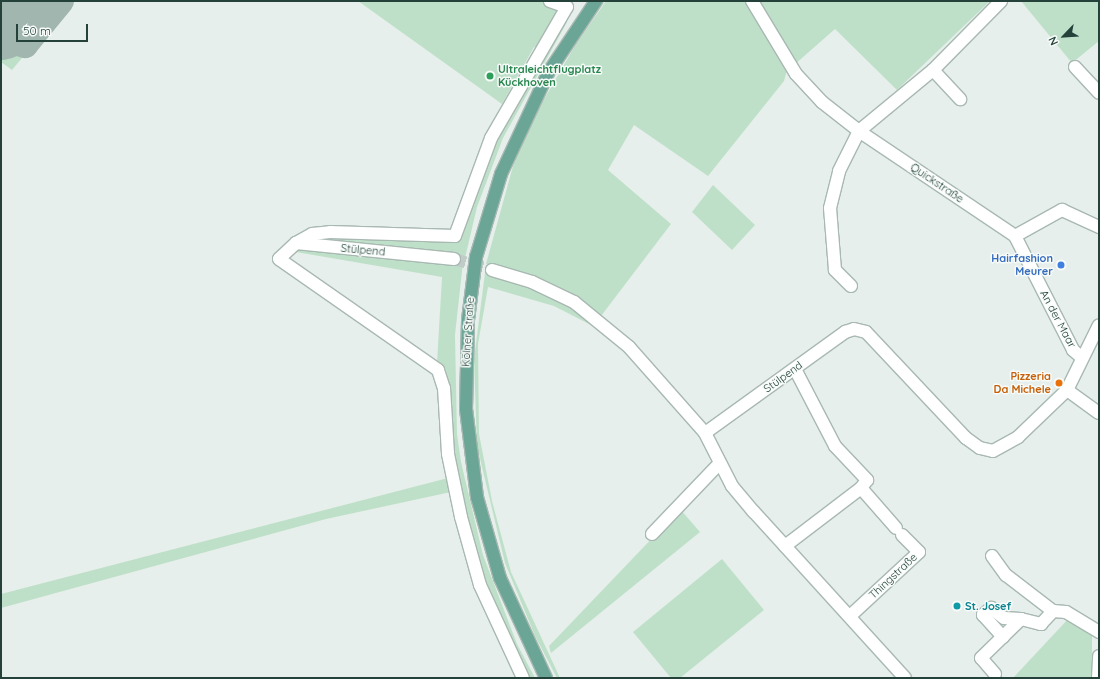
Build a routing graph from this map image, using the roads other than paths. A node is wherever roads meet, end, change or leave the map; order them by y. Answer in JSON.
{"nodes":[{"id":1,"x":550,"y":1,"type":"edge"},
{"id":2,"x":596,"y":1,"type":"edge"},
{"id":3,"x":752,"y":1,"type":"edge"},
{"id":4,"x":1001,"y":1,"type":"edge"},
{"id":5,"x":1076,"y":67,"type":"dead end"},
{"id":6,"x":933,"y":70,"type":"junction"},
{"id":7,"x":1099,"y":93,"type":"edge"},
{"id":8,"x":960,"y":99,"type":"dead end"},
{"id":9,"x":858,"y":131,"type":"junction"},
{"id":10,"x":1099,"y":227,"type":"edge"},
{"id":11,"x":1015,"y":236,"type":"junction"},
{"id":12,"x":296,"y":243,"type":"junction"},
{"id":13,"x":454,"y":259,"type":"tunnel mouth"},
{"id":14,"x":492,"y":270,"type":"tunnel mouth"},
{"id":15,"x":851,"y":286,"type":"dead end"},
{"id":16,"x":1099,"y":325,"type":"edge"},
{"id":17,"x":1081,"y":357,"type":"junction"},
{"id":18,"x":794,"y":369,"type":"junction"},
{"id":19,"x":1067,"y":390,"type":"junction"},
{"id":20,"x":1099,"y":413,"type":"edge"},
{"id":21,"x":705,"y":433,"type":"junction"},
{"id":22,"x":719,"y":464,"type":"junction"},
{"id":23,"x":861,"y":488,"type":"junction"},
{"id":24,"x":652,"y":534,"type":"dead end"},
{"id":25,"x":785,"y":546,"type":"junction"},
{"id":26,"x":992,"y":556,"type":"dead end"},
{"id":27,"x":1053,"y":611,"type":"junction"},
{"id":28,"x":850,"y":616,"type":"junction"},
{"id":29,"x":1021,"y":619,"type":"junction"},
{"id":30,"x":1099,"y":632,"type":"edge"},
{"id":31,"x":1003,"y":637,"type":"junction"},
{"id":32,"x":1099,"y":656,"type":"edge"},
{"id":33,"x":1099,"y":666,"type":"edge"},
{"id":34,"x":995,"y":674,"type":"dead end"},
{"id":35,"x":517,"y":676,"type":"edge"},
{"id":36,"x":546,"y":678,"type":"edge"},
{"id":37,"x":905,"y":678,"type":"edge"},
{"id":38,"x":1098,"y":678,"type":"edge"}],
"edges":[{"from":1,"to":12,"type":"street"},
{"from":2,"to":36,"type":"main road","name":"Kölner Straße"},
{"from":3,"to":9,"type":"street","name":"Quickstraße"},
{"from":4,"to":6,"type":"street"},
{"from":5,"to":7,"type":"street"},
{"from":6,"to":8,"type":"street"},
{"from":6,"to":9,"type":"street"},
{"from":9,"to":11,"type":"street","name":"Quickstraße"},
{"from":9,"to":15,"type":"street"},
{"from":10,"to":11,"type":"street"},
{"from":11,"to":17,"type":"street","name":"An der Maar"},
{"from":12,"to":13,"type":"street","name":"Stülpend"},
{"from":12,"to":35,"type":"street"},
{"from":14,"to":21,"type":"street"},
{"from":16,"to":17,"type":"street"},
{"from":17,"to":19,"type":"street"},
{"from":18,"to":19,"type":"street","name":"Stülpend"},
{"from":18,"to":21,"type":"street","name":"Stülpend"},
{"from":18,"to":23,"type":"street"},
{"from":19,"to":20,"type":"street"},
{"from":21,"to":22,"type":"street"},
{"from":22,"to":24,"type":"street"},
{"from":22,"to":25,"type":"street"},
{"from":23,"to":25,"type":"street"},
{"from":23,"to":28,"type":"street","name":"Thingstraße"},
{"from":25,"to":28,"type":"street"},
{"from":26,"to":27,"type":"street"},
{"from":27,"to":29,"type":"street"},
{"from":27,"to":30,"type":"street"},
{"from":28,"to":37,"type":"street"},
{"from":29,"to":31,"type":"street"},
{"from":29,"to":31,"type":"street"},
{"from":31,"to":34,"type":"street"},
{"from":32,"to":33,"type":"street"},
{"from":33,"to":38,"type":"street"}]}
